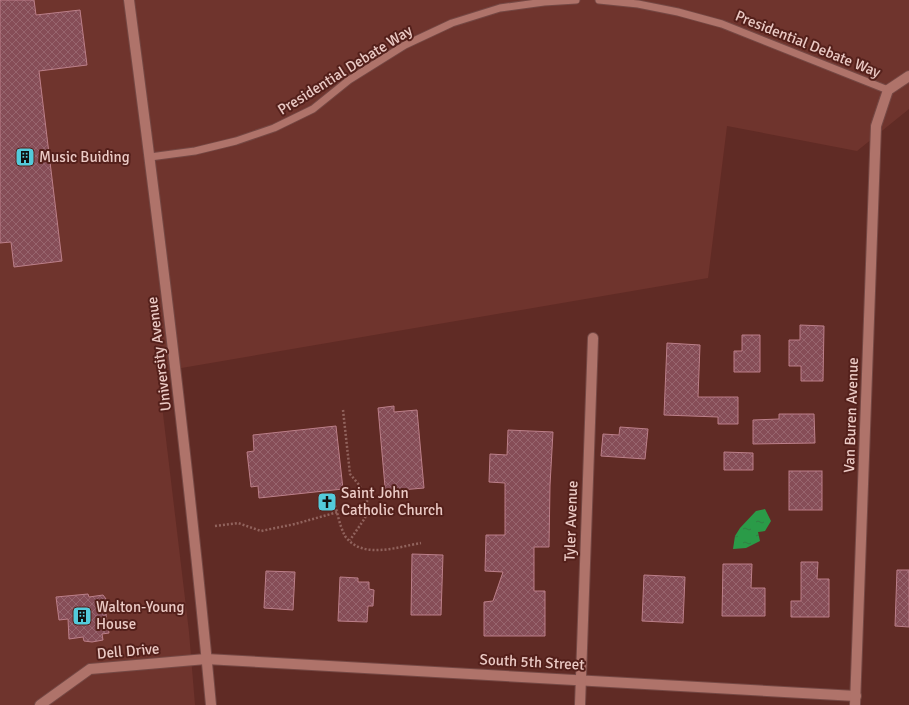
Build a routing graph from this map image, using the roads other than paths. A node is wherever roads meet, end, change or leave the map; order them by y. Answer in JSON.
{"nodes":[{"id":1,"x":129,"y":0,"type":"edge"},
{"id":2,"x":576,"y":0,"type":"edge"},
{"id":3,"x":599,"y":0,"type":"edge"},
{"id":4,"x":608,"y":0,"type":"edge"},
{"id":5,"x":909,"y":76,"type":"edge"},
{"id":6,"x":888,"y":90,"type":"junction"},
{"id":7,"x":150,"y":157,"type":"junction"},
{"id":8,"x":593,"y":338,"type":"dead end"},
{"id":9,"x":206,"y":659,"type":"junction"},
{"id":10,"x":581,"y":680,"type":"junction"},
{"id":11,"x":856,"y":700,"type":"edge"},
{"id":12,"x":40,"y":705,"type":"edge"},
{"id":13,"x":211,"y":705,"type":"edge"},
{"id":14,"x":580,"y":705,"type":"edge"}],
"edges":[{"from":1,"to":7,"type":"street","name":"University Avenue"},
{"from":2,"to":7,"type":"lane","name":"Presidential Debate Way"},
{"from":3,"to":4,"type":"lane","name":"Presidential Debate Way"},
{"from":4,"to":6,"type":"lane","name":"Presidential Debate Way"},
{"from":5,"to":6,"type":"street"},
{"from":6,"to":11,"type":"street","name":"Van Buren Avenue"},
{"from":7,"to":9,"type":"street","name":"University Avenue"},
{"from":8,"to":10,"type":"street","name":"Tyler Avenue"},
{"from":9,"to":10,"type":"street","name":"South 5th Street"},
{"from":9,"to":12,"type":"street","name":"Dell Drive"},
{"from":9,"to":13,"type":"street","name":"University Avenue"},
{"from":10,"to":11,"type":"street","name":"South 5th Street"},
{"from":10,"to":14,"type":"street","name":"Tyler Avenue"}]}
